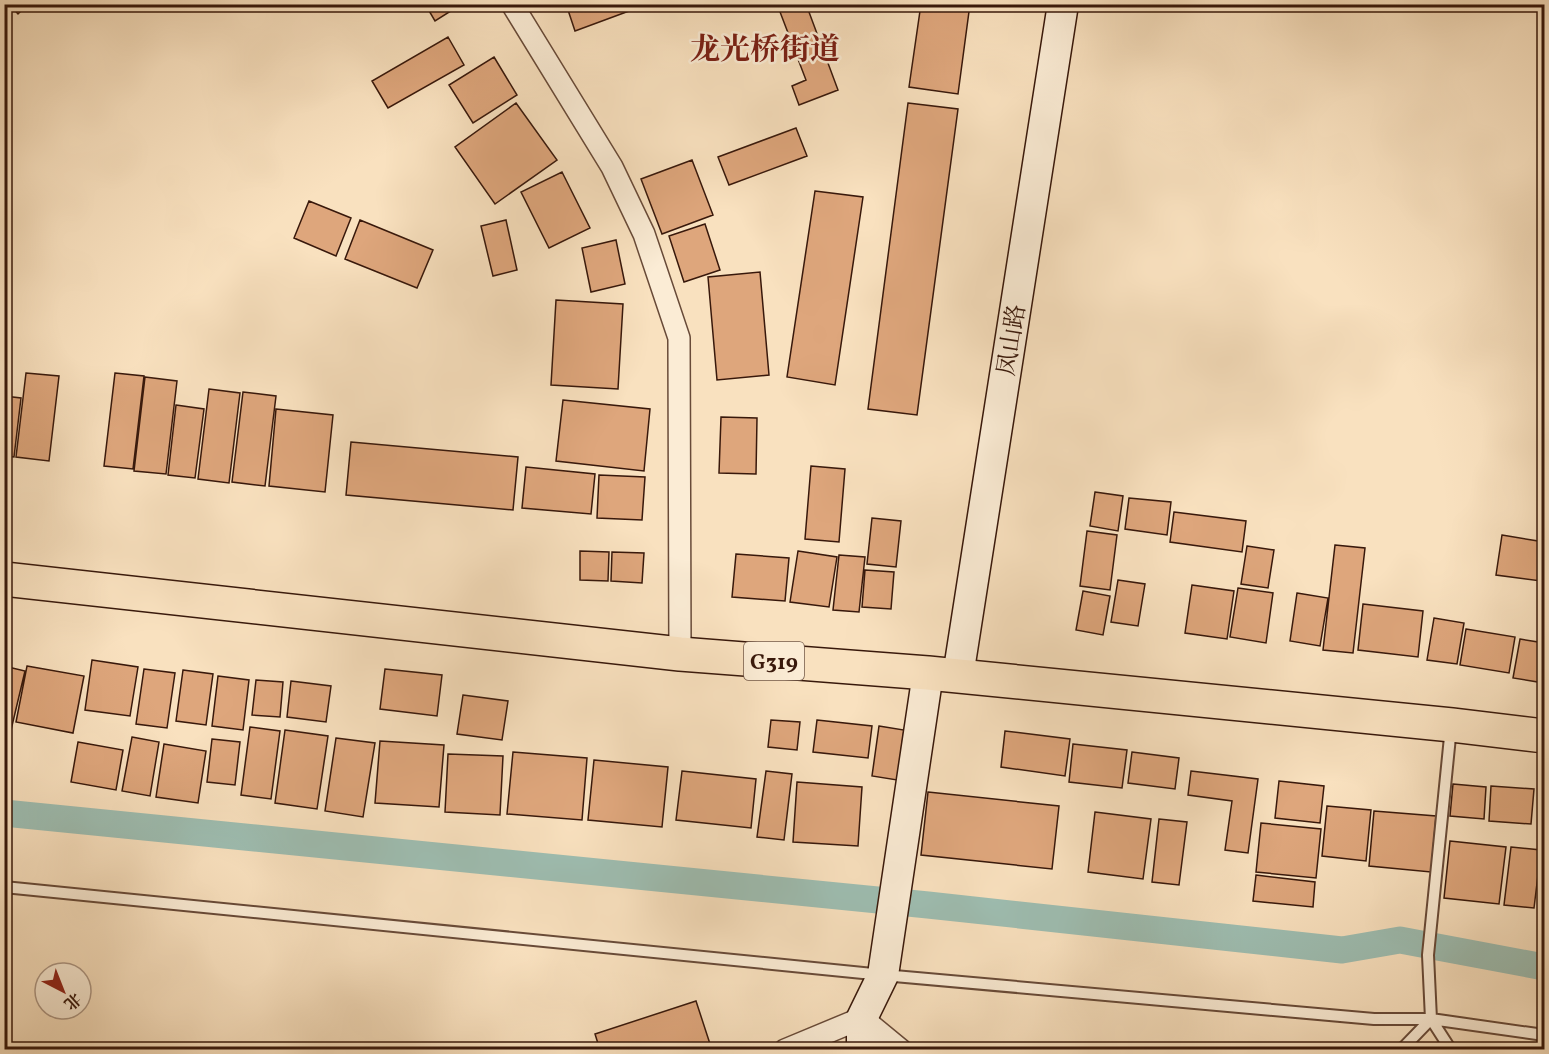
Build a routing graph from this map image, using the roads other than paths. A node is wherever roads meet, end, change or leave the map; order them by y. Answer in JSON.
{"nodes":[{"id":1,"x":512,"y":4,"type":"edge"},
{"id":2,"x":1064,"y":4,"type":"edge"},
{"id":3,"x":4,"y":579,"type":"edge"},
{"id":4,"x":680,"y":654,"type":"junction"},
{"id":5,"x":943,"y":674,"type":"junction"},
{"id":6,"x":1452,"y":725,"type":"junction"},
{"id":7,"x":1545,"y":736,"type":"edge"},
{"id":8,"x":4,"y":887,"type":"edge"},
{"id":9,"x":883,"y":975,"type":"junction"},
{"id":10,"x":862,"y":1018,"type":"junction"},
{"id":11,"x":1431,"y":1019,"type":"junction"},
{"id":12,"x":1545,"y":1035,"type":"edge"},
{"id":13,"x":785,"y":1050,"type":"edge"},
{"id":14,"x":862,"y":1050,"type":"edge"},
{"id":15,"x":901,"y":1050,"type":"edge"},
{"id":16,"x":1401,"y":1050,"type":"edge"},
{"id":17,"x":1451,"y":1050,"type":"edge"}],
"edges":[{"from":1,"to":4,"type":"street"},
{"from":2,"to":5,"type":"street","name":"凤山路"},
{"from":3,"to":4,"type":"main road","number":"G319"},
{"from":4,"to":5,"type":"main road","number":"G319"},
{"from":5,"to":6,"type":"main road","number":"G319"},
{"from":5,"to":9,"type":"street","name":"凤山路"},
{"from":6,"to":7,"type":"main road","number":"G319"},
{"from":6,"to":11,"type":"lane"},
{"from":8,"to":9,"type":"lane"},
{"from":9,"to":10,"type":"street","name":"凤山路"},
{"from":9,"to":11,"type":"lane"},
{"from":10,"to":13,"type":"street"},
{"from":10,"to":14,"type":"street"},
{"from":10,"to":15,"type":"street"},
{"from":11,"to":12,"type":"lane"},
{"from":11,"to":16,"type":"lane"},
{"from":11,"to":17,"type":"lane"}]}
